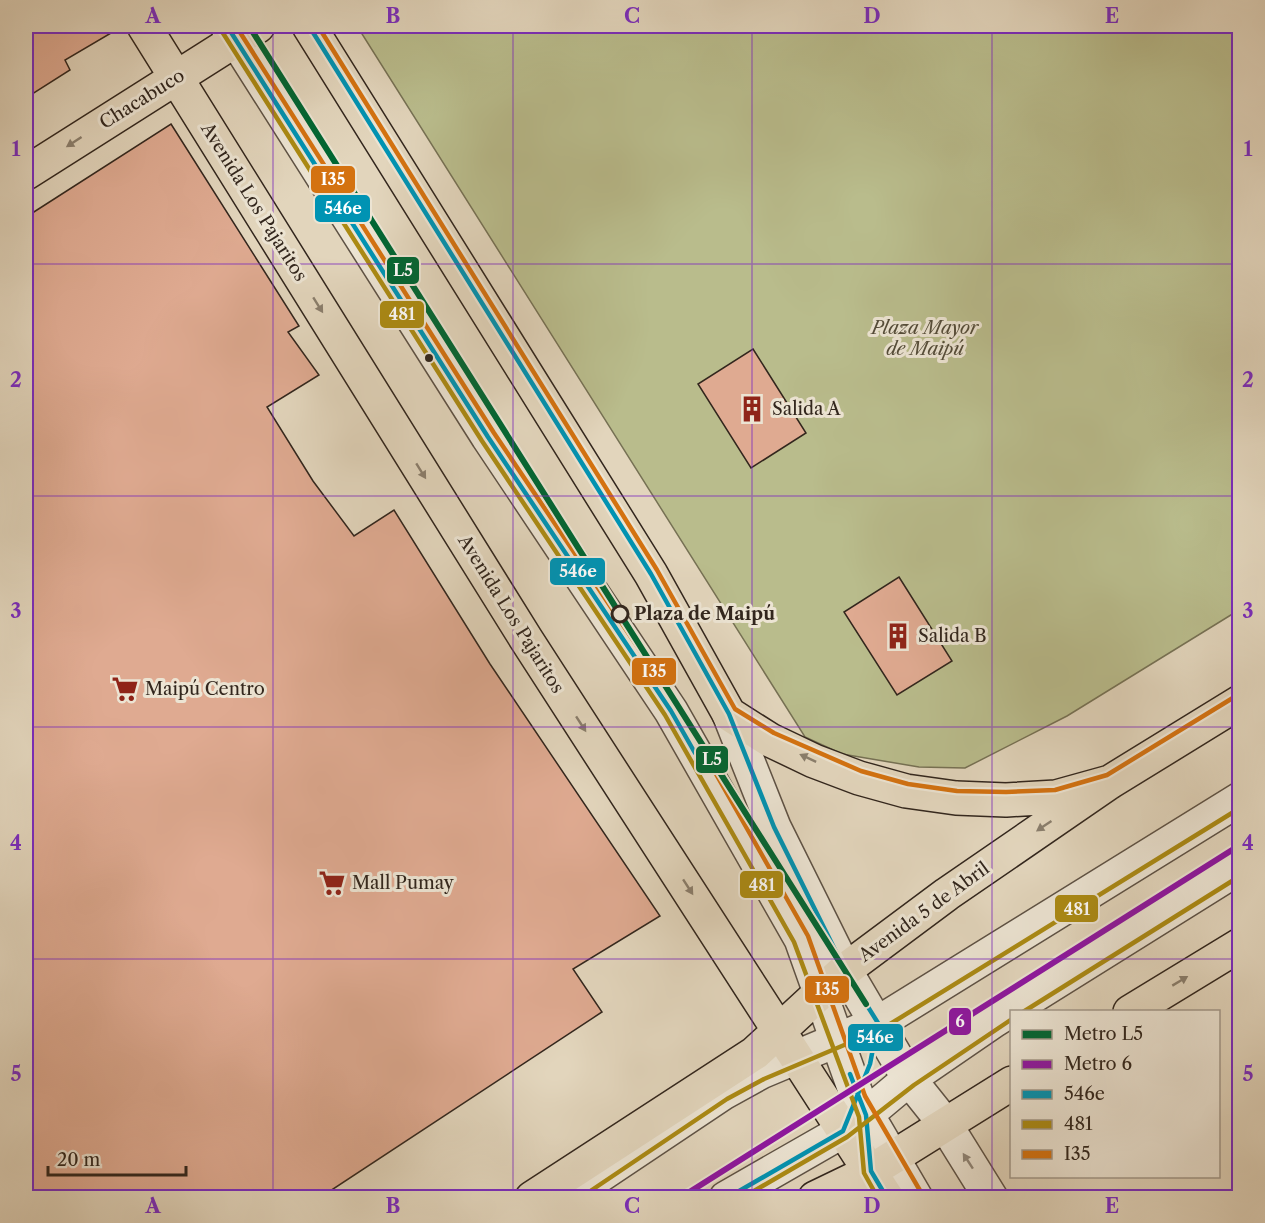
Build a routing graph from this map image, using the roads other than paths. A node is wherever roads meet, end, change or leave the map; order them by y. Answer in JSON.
{"nodes":[{"id":1,"x":144,"y":26,"type":"edge"},
{"id":2,"x":309,"y":26,"type":"edge"},
{"id":3,"x":240,"y":30,"type":"edge"},
{"id":4,"x":176,"y":77,"type":"junction"},
{"id":5,"x":26,"y":173,"type":"edge"},
{"id":6,"x":1239,"y":702,"type":"edge"},
{"id":7,"x":729,"y":714,"type":"junction"},
{"id":8,"x":1110,"y":782,"type":"junction"},
{"id":9,"x":1239,"y":799,"type":"edge"},
{"id":10,"x":1239,"y":867,"type":"edge"},
{"id":11,"x":1239,"y":945,"type":"edge"},
{"id":12,"x":845,"y":970,"type":"junction"},
{"id":13,"x":821,"y":992,"type":"junction"},
{"id":14,"x":1011,"y":1010,"type":"edge"},
{"id":15,"x":1132,"y":1010,"type":"edge"},
{"id":16,"x":1010,"y":1011,"type":"edge"},
{"id":17,"x":878,"y":1023,"type":"junction"},
{"id":18,"x":780,"y":1030,"type":"junction"},
{"id":19,"x":838,"y":1040,"type":"junction"},
{"id":20,"x":796,"y":1058,"type":"junction"},
{"id":21,"x":909,"y":1079,"type":"junction"},
{"id":22,"x":1010,"y":1084,"type":"edge"},
{"id":23,"x":856,"y":1115,"type":"junction"},
{"id":24,"x":945,"y":1124,"type":"junction"},
{"id":25,"x":883,"y":1176,"type":"edge"},
{"id":26,"x":532,"y":1197,"type":"edge"},
{"id":27,"x":566,"y":1197,"type":"edge"},
{"id":28,"x":726,"y":1197,"type":"edge"},
{"id":29,"x":815,"y":1197,"type":"edge"},
{"id":30,"x":916,"y":1197,"type":"edge"},
{"id":31,"x":991,"y":1197,"type":"edge"}],
"edges":[{"from":1,"to":4,"type":"main road","name":"Avenida Los Pajaritos"},
{"from":2,"to":7,"type":"main road"},
{"from":3,"to":4,"type":"main road","name":"Chacabuco"},
{"from":3,"to":13,"type":"street"},
{"from":4,"to":5,"type":"main road","name":"Chacabuco","one_way":true},
{"from":4,"to":18,"type":"main road","name":"Avenida Los Pajaritos","one_way":true},
{"from":6,"to":8,"type":"main road","name":"Avenida 5 de Abril"},
{"from":8,"to":7,"type":"main road","one_way":true},
{"from":7,"to":12,"type":"street"},
{"from":8,"to":12,"type":"main road","name":"Avenida 5 de Abril","one_way":true},
{"from":9,"to":17,"type":"street"},
{"from":10,"to":14,"type":"street"},
{"from":15,"to":11,"type":"main road","one_way":true},
{"from":12,"to":13,"type":"main road","name":"Avenida 5 de Abril"},
{"from":12,"to":17,"type":"street"},
{"from":13,"to":18,"type":"main road","name":"Avenida 5 de Abril"},
{"from":13,"to":19,"type":"street"},
{"from":16,"to":21,"type":"street"},
{"from":17,"to":19,"type":"street"},
{"from":17,"to":21,"type":"street"},
{"from":17,"to":23,"type":"street"},
{"from":18,"to":20,"type":"main road","name":"Avenida Los Pajaritos"},
{"from":18,"to":26,"type":"main road","name":"Avenida 5 de Abril"},
{"from":19,"to":20,"type":"street"},
{"from":19,"to":23,"type":"street"},
{"from":20,"to":23,"type":"main road","name":"Avenida Los Pajaritos"},
{"from":20,"to":27,"type":"street"},
{"from":21,"to":23,"type":"street"},
{"from":21,"to":24,"type":"street"},
{"from":22,"to":24,"type":"main road"},
{"from":23,"to":25,"type":"main road","name":"Avenida Los Pajaritos"},
{"from":23,"to":28,"type":"street"},
{"from":24,"to":25,"type":"main road"},
{"from":31,"to":24,"type":"street","one_way":true},
{"from":25,"to":29,"type":"main road"},
{"from":25,"to":30,"type":"street"}]}
